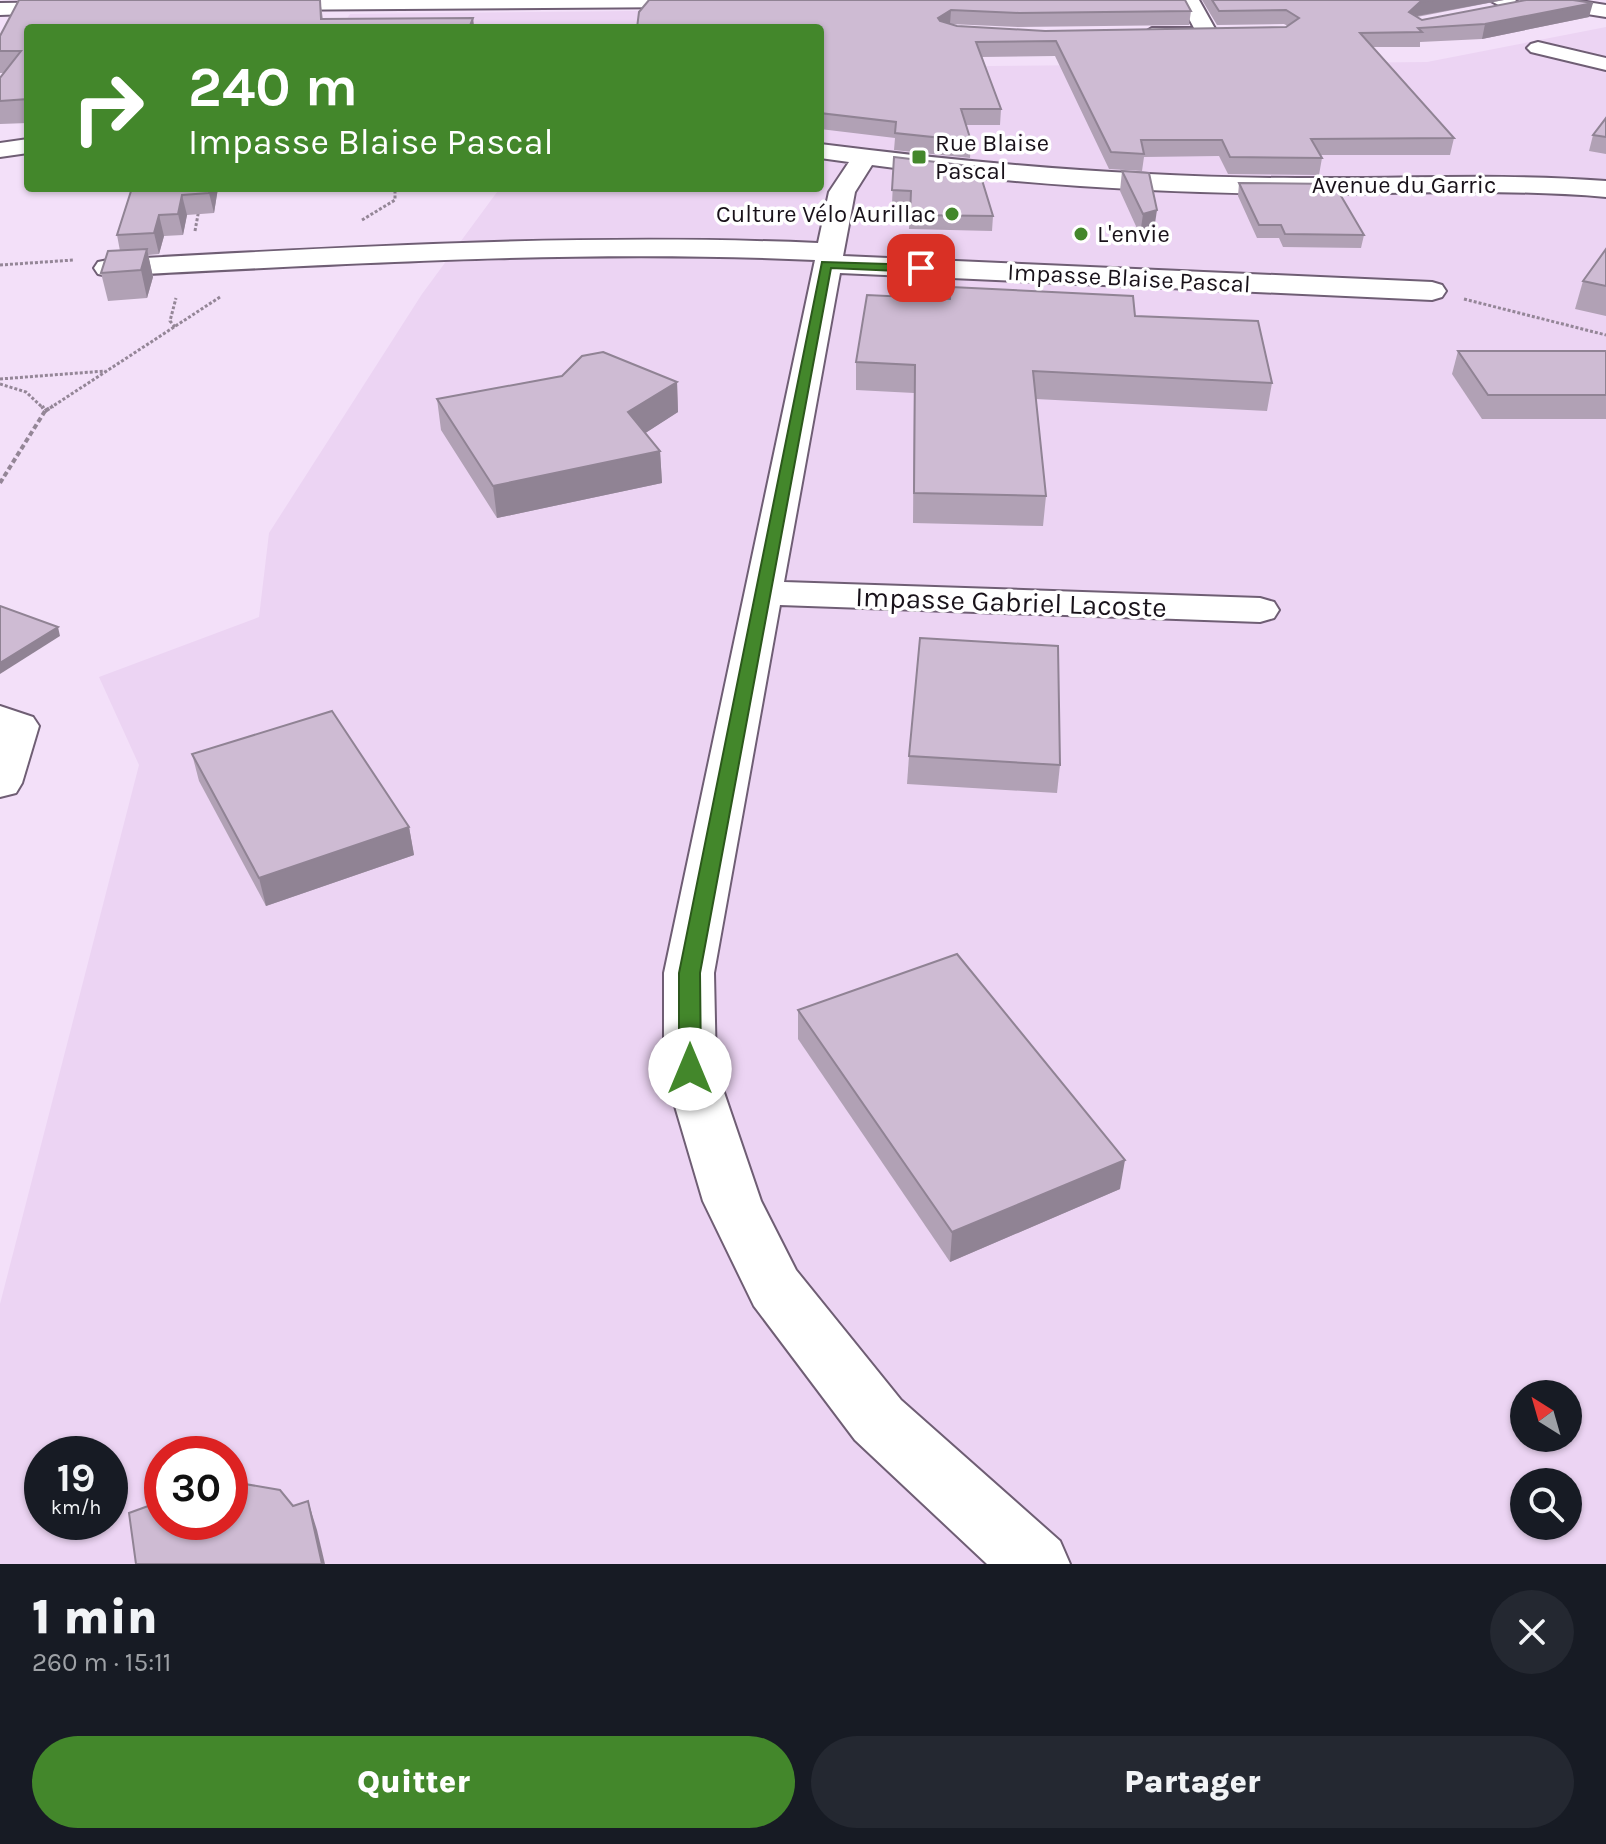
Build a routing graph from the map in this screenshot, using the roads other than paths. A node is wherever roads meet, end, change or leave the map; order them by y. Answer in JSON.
{"nodes":[{"id":1,"x":826,"y":0,"type":"edge"},
{"id":2,"x":1189,"y":0,"type":"edge"},
{"id":3,"x":1551,"y":0,"type":"edge"},
{"id":4,"x":625,"y":1,"type":"edge"},
{"id":5,"x":1543,"y":1,"type":"edge"},
{"id":6,"x":419,"y":2,"type":"edge"},
{"id":7,"x":248,"y":6,"type":"edge"},
{"id":8,"x":1500,"y":6,"type":"edge"},
{"id":9,"x":93,"y":8,"type":"edge"},
{"id":10,"x":0,"y":9,"type":"edge"},
{"id":11,"x":1606,"y":11,"type":"edge"},
{"id":12,"x":1129,"y":35,"type":"edge"},
{"id":13,"x":1538,"y":48,"type":"dead end"},
{"id":14,"x":1606,"y":64,"type":"edge"},
{"id":15,"x":842,"y":154,"type":"edge"},
{"id":16,"x":1606,"y":189,"type":"edge"},
{"id":17,"x":827,"y":258,"type":"junction"},
{"id":18,"x":108,"y":268,"type":"edge"},
{"id":19,"x":1432,"y":291,"type":"road end"},
{"id":20,"x":762,"y":593,"type":"junction"},
{"id":21,"x":1260,"y":610,"type":"dead end"},
{"id":22,"x":0,"y":719,"type":"edge"},
{"id":23,"x":0,"y":783,"type":"edge"},
{"id":24,"x":1036,"y":1564,"type":"edge"}],
"edges":[{"from":1,"to":4,"type":"street"},
{"from":2,"to":12,"type":"street"},
{"from":3,"to":5,"type":"street"},
{"from":4,"to":6,"type":"street"},
{"from":5,"to":8,"type":"street"},
{"from":5,"to":11,"type":"street"},
{"from":6,"to":7,"type":"street"},
{"from":9,"to":10,"type":"street"},
{"from":13,"to":14,"type":"street"},
{"from":15,"to":16,"type":"street","name":"Avenue du Garric"},
{"from":15,"to":17,"type":"street"},
{"from":17,"to":18,"type":"street","name":"Impasse Blaise Pascal"},
{"from":17,"to":19,"type":"street","name":"Impasse Blaise Pascal"},
{"from":17,"to":20,"type":"street"},
{"from":20,"to":21,"type":"street","name":"Impasse Gabriel Lacoste"},
{"from":20,"to":24,"type":"street"},
{"from":22,"to":23,"type":"street"}]}
